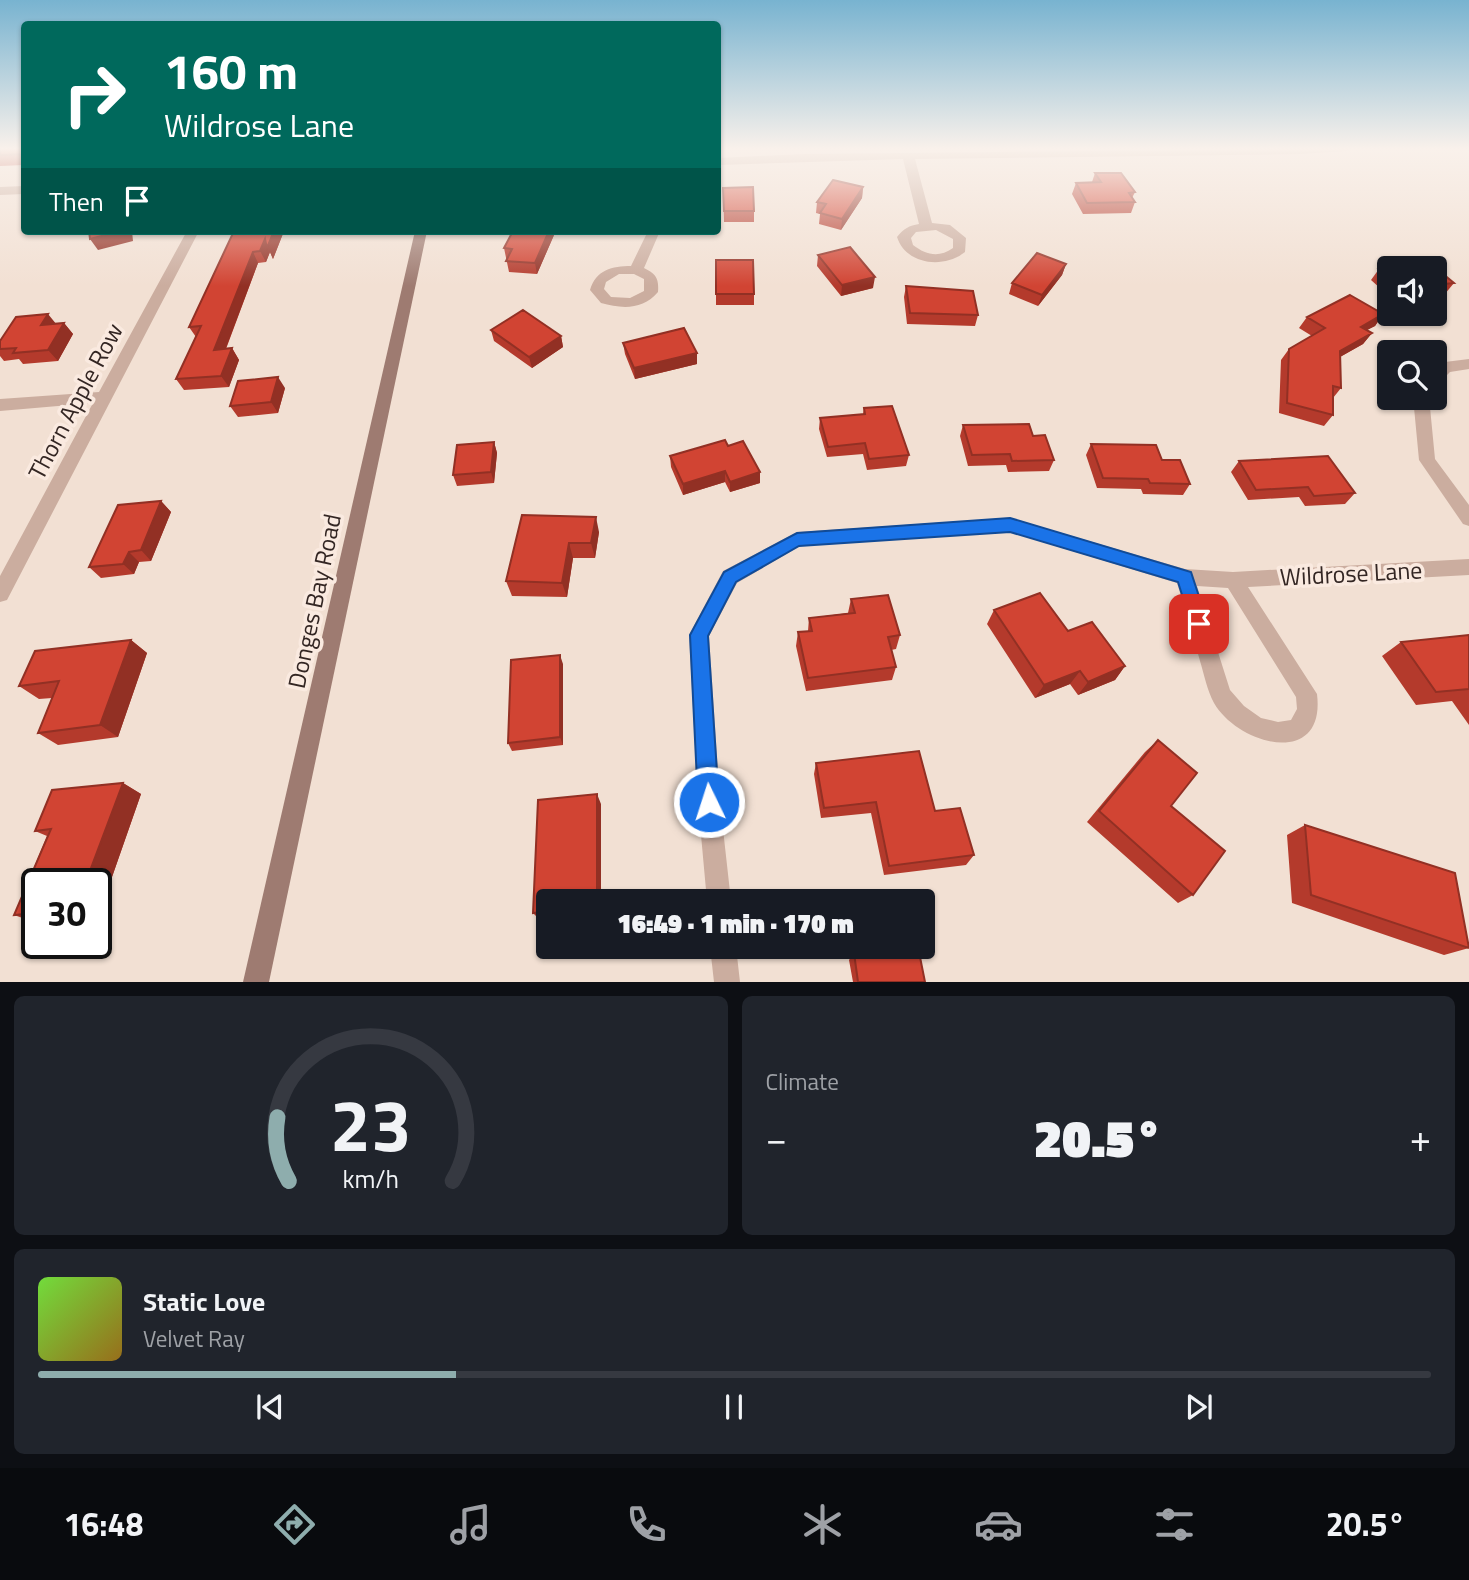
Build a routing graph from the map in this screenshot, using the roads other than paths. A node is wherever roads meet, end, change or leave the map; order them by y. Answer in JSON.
{"nodes":[{"id":1,"x":918,"y":194,"type":"edge"},
{"id":2,"x":926,"y":226,"type":"dead end"},
{"id":3,"x":191,"y":235,"type":"edge"},
{"id":4,"x":420,"y":235,"type":"edge"},
{"id":5,"x":652,"y":235,"type":"edge"},
{"id":6,"x":636,"y":270,"type":"dead end"},
{"id":7,"x":1469,"y":364,"type":"edge"},
{"id":8,"x":1447,"y":367,"type":"edge"},
{"id":9,"x":104,"y":397,"type":"junction"},
{"id":10,"x":0,"y":405,"type":"edge"},
{"id":11,"x":1422,"y":410,"type":"edge"},
{"id":12,"x":1469,"y":519,"type":"edge"},
{"id":13,"x":1469,"y":566,"type":"edge"},
{"id":14,"x":1185,"y":577,"type":"junction"},
{"id":15,"x":1233,"y":580,"type":"junction"},
{"id":16,"x":0,"y":594,"type":"edge"},
{"id":17,"x":718,"y":889,"type":"edge"},
{"id":18,"x":724,"y":959,"type":"edge"},
{"id":19,"x":256,"y":982,"type":"edge"},
{"id":20,"x":727,"y":982,"type":"edge"}],
"edges":[{"from":1,"to":2,"type":"street"},
{"from":3,"to":9,"type":"street","name":"Thorn Apple Row"},
{"from":4,"to":19,"type":"street","name":"Donges Bay Road"},
{"from":5,"to":6,"type":"street"},
{"from":7,"to":8,"type":"street"},
{"from":9,"to":10,"type":"street"},
{"from":9,"to":16,"type":"street","name":"Thorn Apple Row"},
{"from":11,"to":12,"type":"street"},
{"from":13,"to":15,"type":"street","name":"Wildrose Lane"},
{"from":14,"to":15,"type":"street","name":"Wildrose Lane"},
{"from":14,"to":15,"type":"street","name":"Wildrose Lane"},
{"from":14,"to":17,"type":"street","name":"Wildrose Lane"},
{"from":18,"to":20,"type":"street"}]}
